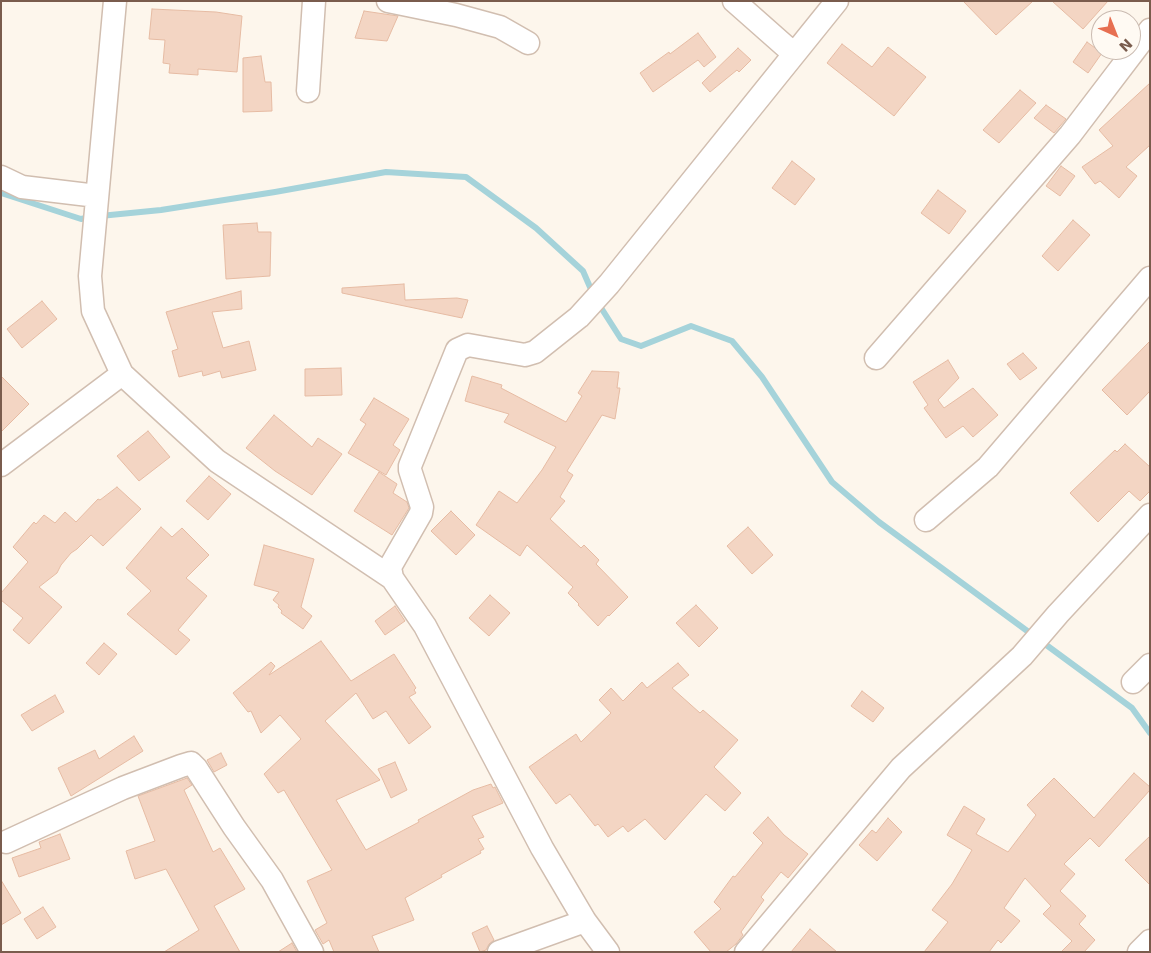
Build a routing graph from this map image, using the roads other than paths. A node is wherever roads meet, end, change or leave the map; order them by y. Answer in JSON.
{"nodes":[{"id":1,"x":116,"y":1,"type":"edge"},
{"id":2,"x":314,"y":1,"type":"edge"},
{"id":3,"x":388,"y":1,"type":"edge"},
{"id":4,"x":734,"y":1,"type":"edge"},
{"id":5,"x":837,"y":1,"type":"edge"},
{"id":6,"x":1150,"y":30,"type":"edge"},
{"id":7,"x":528,"y":43,"type":"dead end"},
{"id":8,"x":794,"y":54,"type":"junction"},
{"id":9,"x":308,"y":91,"type":"dead end"},
{"id":10,"x":1,"y":176,"type":"edge"},
{"id":11,"x":97,"y":196,"type":"junction"},
{"id":12,"x":1150,"y":278,"type":"edge"},
{"id":13,"x":876,"y":358,"type":"dead end"},
{"id":14,"x":122,"y":374,"type":"junction"},
{"id":15,"x":1,"y":465,"type":"edge"},
{"id":16,"x":1150,"y":515,"type":"edge"},
{"id":17,"x":926,"y":520,"type":"dead end"},
{"id":18,"x":392,"y":578,"type":"junction"},
{"id":19,"x":1150,"y":665,"type":"edge"},
{"id":20,"x":1133,"y":682,"type":"dead end"},
{"id":21,"x":6,"y":842,"type":"dead end"},
{"id":22,"x":585,"y":921,"type":"junction"},
{"id":23,"x":1150,"y":942,"type":"edge"},
{"id":24,"x":312,"y":952,"type":"edge"},
{"id":25,"x":499,"y":952,"type":"edge"},
{"id":26,"x":608,"y":952,"type":"edge"},
{"id":27,"x":746,"y":952,"type":"edge"},
{"id":28,"x":1139,"y":952,"type":"edge"}],
"edges":[{"from":1,"to":11,"type":"street"},
{"from":2,"to":9,"type":"street"},
{"from":3,"to":7,"type":"street"},
{"from":4,"to":8,"type":"street"},
{"from":5,"to":8,"type":"street"},
{"from":6,"to":13,"type":"street"},
{"from":8,"to":18,"type":"street"},
{"from":10,"to":11,"type":"street"},
{"from":11,"to":14,"type":"street"},
{"from":12,"to":17,"type":"street"},
{"from":14,"to":15,"type":"street"},
{"from":14,"to":18,"type":"street"},
{"from":16,"to":27,"type":"street"},
{"from":18,"to":22,"type":"street"},
{"from":19,"to":20,"type":"street"},
{"from":21,"to":24,"type":"street"},
{"from":22,"to":25,"type":"street"},
{"from":22,"to":26,"type":"street"},
{"from":23,"to":28,"type":"street"}]}
